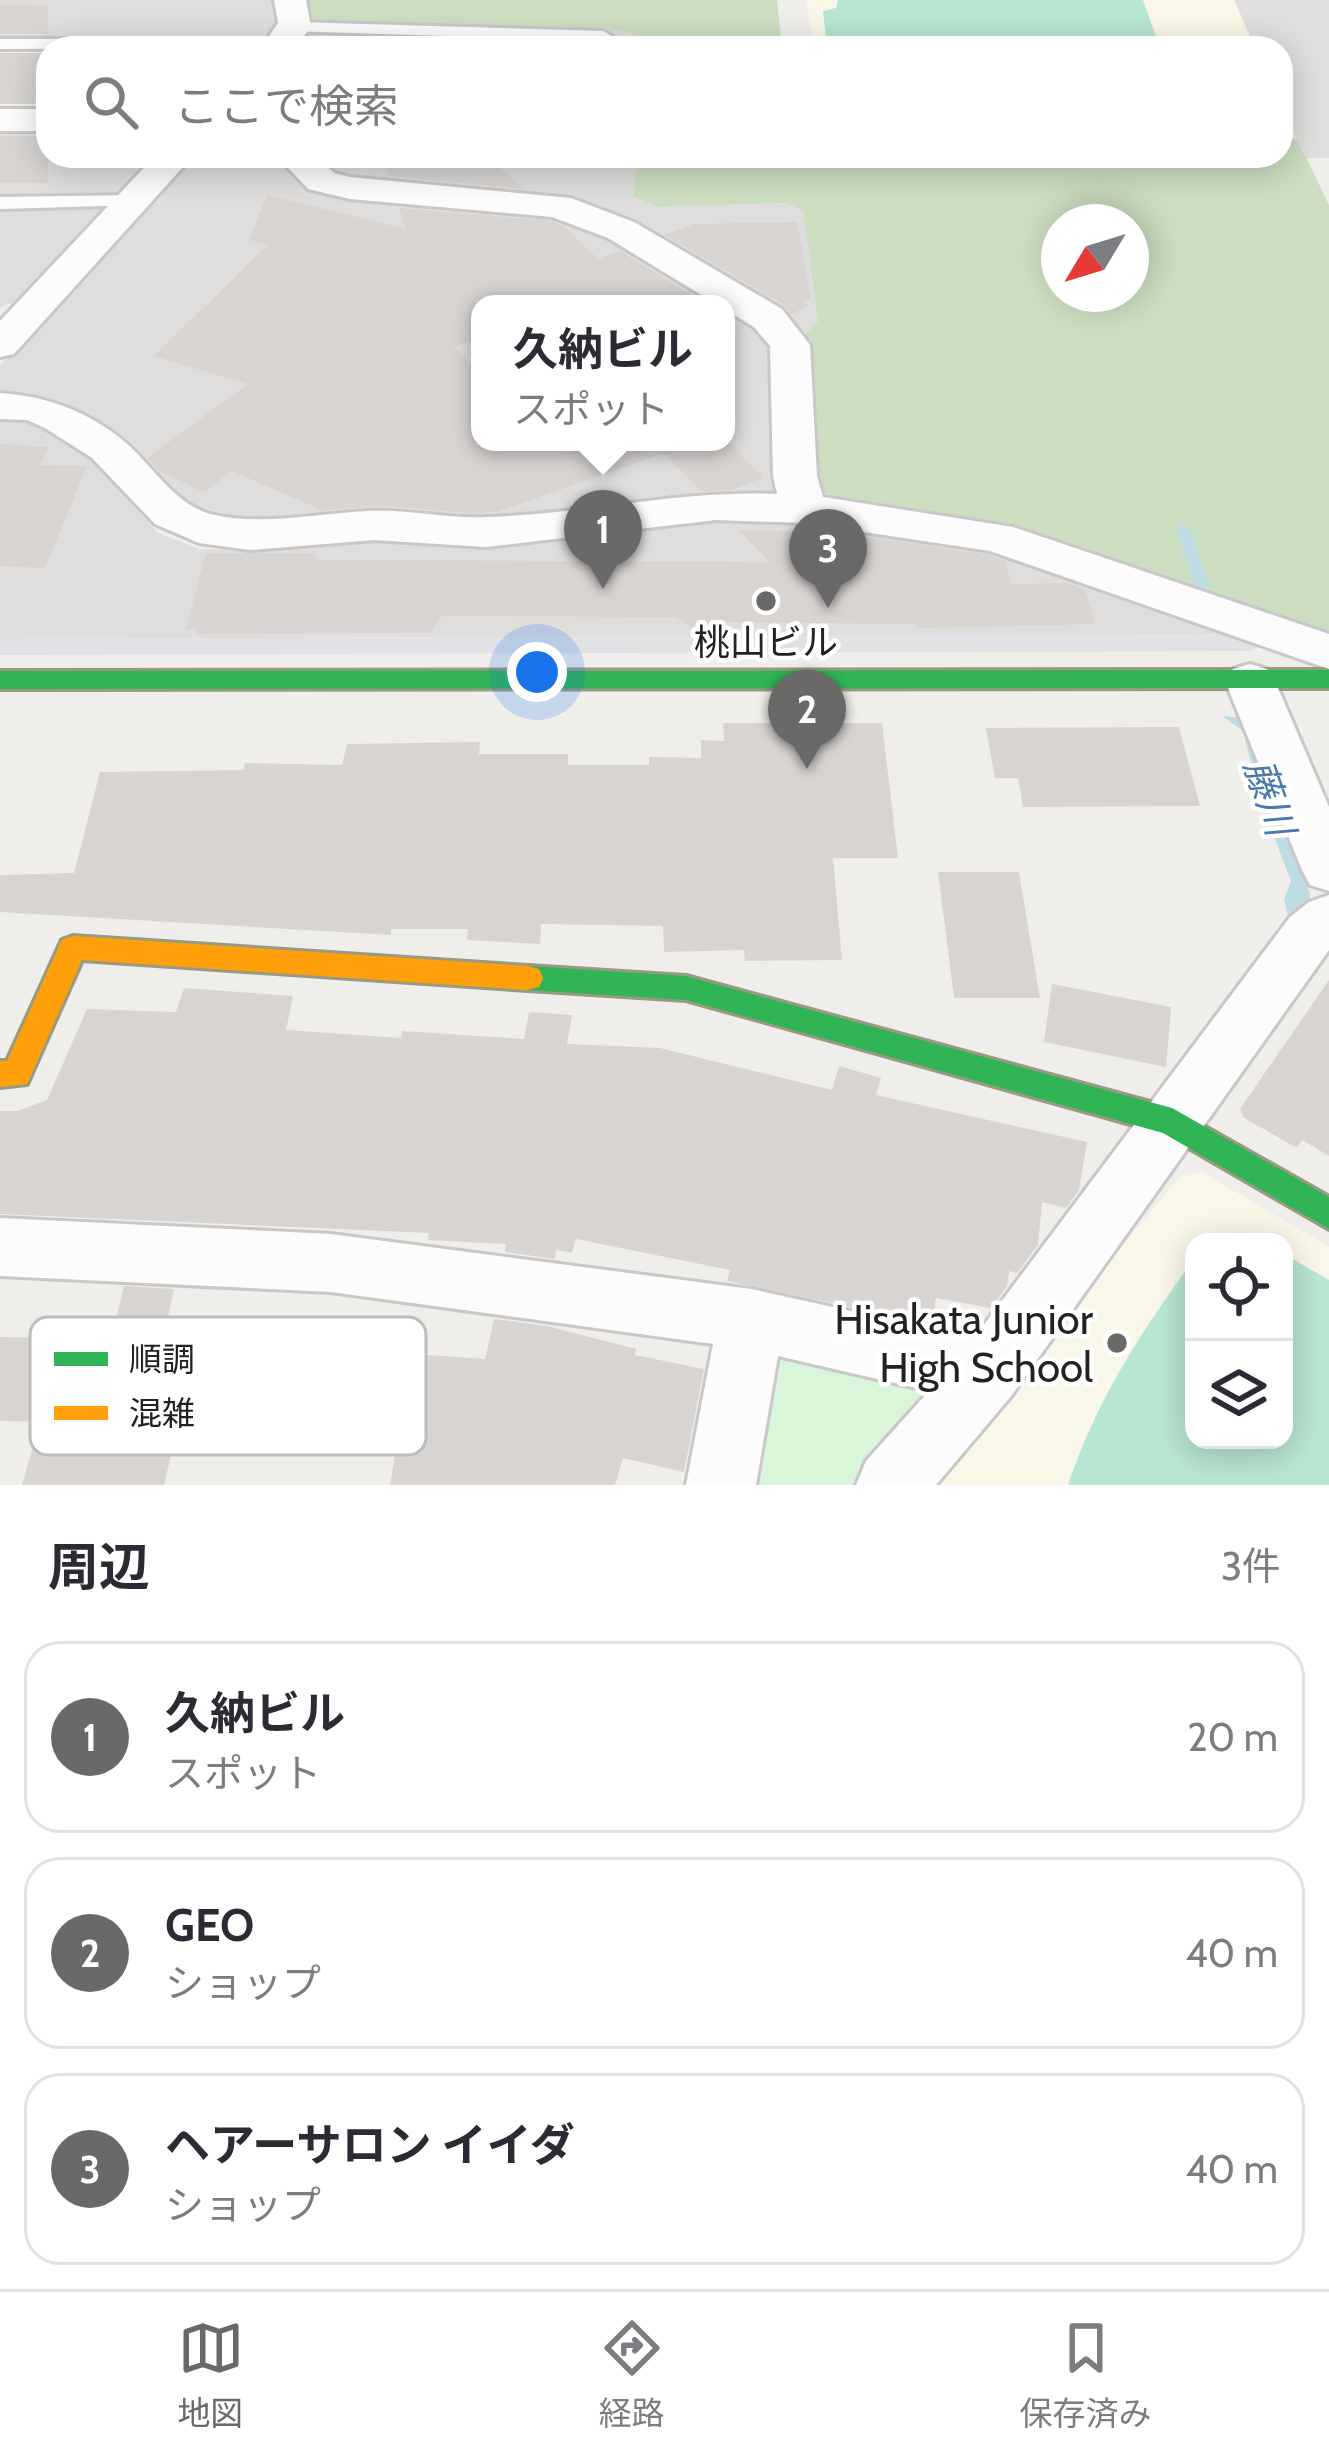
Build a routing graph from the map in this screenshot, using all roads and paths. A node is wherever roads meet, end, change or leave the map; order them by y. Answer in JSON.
{"nodes":[{"id":1,"x":285,"y":33,"type":"edge"},
{"id":2,"x":207,"y":36,"type":"edge"},
{"id":3,"x":603,"y":36,"type":"dead end"},
{"id":4,"x":36,"y":43,"type":"edge"},
{"id":5,"x":0,"y":44,"type":"edge"},
{"id":6,"x":0,"y":120,"type":"edge"},
{"id":7,"x":36,"y":120,"type":"edge"},
{"id":8,"x":165,"y":168,"type":"edge"},
{"id":9,"x":307,"y":168,"type":"edge"},
{"id":10,"x":134,"y":201,"type":"junction"},
{"id":11,"x":0,"y":203,"type":"edge"},
{"id":12,"x":729,"y":295,"type":"edge"},
{"id":13,"x":735,"y":298,"type":"edge"},
{"id":14,"x":9,"y":327,"type":"edge"},
{"id":15,"x":0,"y":406,"type":"edge"},
{"id":16,"x":804,"y":509,"type":"junction"},
{"id":17,"x":1329,"y":652,"type":"edge"},
{"id":18,"x":1329,"y":679,"type":"edge"},
{"id":19,"x":0,"y":680,"type":"edge"},
{"id":20,"x":1250,"y":681,"type":"junction"},
{"id":21,"x":1324,"y":910,"type":"edge"},
{"id":22,"x":0,"y":1074,"type":"edge"},
{"id":23,"x":1172,"y":1122,"type":"junction"},
{"id":24,"x":1329,"y":1214,"type":"edge"},
{"id":25,"x":0,"y":1247,"type":"edge"},
{"id":26,"x":751,"y":1318,"type":"junction"},
{"id":27,"x":988,"y":1373,"type":"junction"},
{"id":28,"x":721,"y":1485,"type":"edge"},
{"id":29,"x":891,"y":1485,"type":"edge"}],
"edges":[{"from":1,"to":2,"type":"lane"},
{"from":1,"to":3,"type":"lane"},
{"from":4,"to":5,"type":"lane"},
{"from":6,"to":7,"type":"street"},
{"from":8,"to":10,"type":"street"},
{"from":9,"to":12,"type":"street"},
{"from":10,"to":11,"type":"lane"},
{"from":10,"to":14,"type":"street"},
{"from":13,"to":16,"type":"street"},
{"from":15,"to":16,"type":"street"},
{"from":16,"to":17,"type":"street"},
{"from":18,"to":20,"type":"street"},
{"from":19,"to":20,"type":"street"},
{"from":20,"to":21,"type":"street"},
{"from":21,"to":23,"type":"street"},
{"from":22,"to":23,"type":"street"},
{"from":23,"to":24,"type":"street"},
{"from":23,"to":27,"type":"street"},
{"from":25,"to":26,"type":"street"},
{"from":26,"to":27,"type":"street"},
{"from":26,"to":28,"type":"street"},
{"from":27,"to":29,"type":"street"}]}
